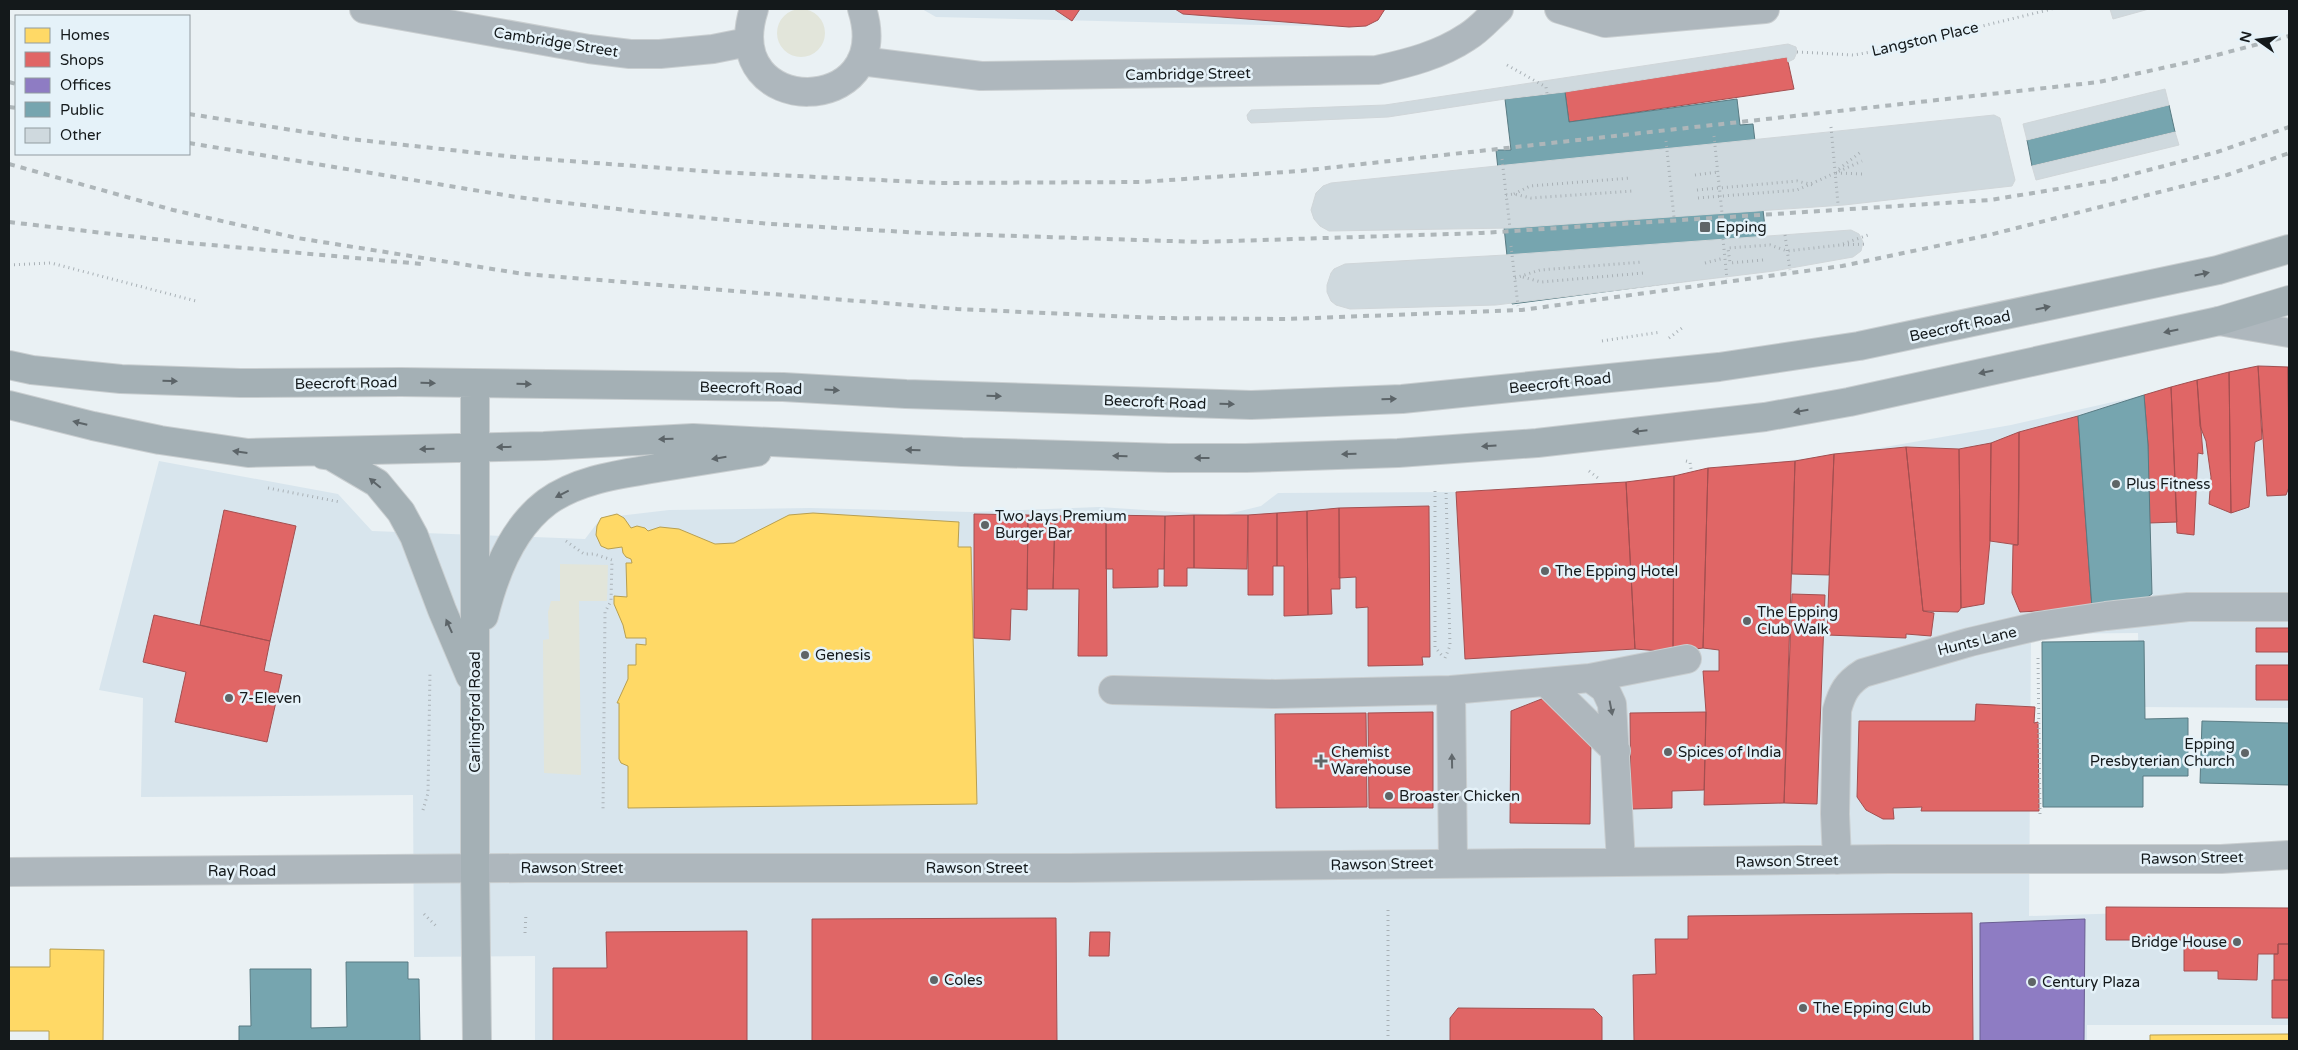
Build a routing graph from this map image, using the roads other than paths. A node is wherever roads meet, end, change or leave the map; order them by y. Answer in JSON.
{"nodes":[{"id":1,"x":364,"y":9,"type":"edge"},
{"id":2,"x":754,"y":9,"type":"edge"},
{"id":3,"x":862,"y":9,"type":"edge"},
{"id":4,"x":1499,"y":9,"type":"edge"},
{"id":5,"x":1559,"y":9,"type":"edge"},
{"id":6,"x":1765,"y":9,"type":"edge"},
{"id":7,"x":748,"y":42,"type":"junction"},
{"id":8,"x":861,"y":61,"type":"junction"},
{"id":9,"x":2289,"y":249,"type":"edge"},
{"id":10,"x":2289,"y":300,"type":"edge"},
{"id":11,"x":2219,"y":321,"type":"junction"},
{"id":12,"x":2289,"y":333,"type":"edge"},
{"id":13,"x":9,"y":365,"type":"edge"},
{"id":14,"x":475,"y":384,"type":"junction"},
{"id":15,"x":9,"y":405,"type":"edge"},
{"id":16,"x":802,"y":445,"type":"junction"},
{"id":17,"x":475,"y":447,"type":"junction"},
{"id":18,"x":288,"y":453,"type":"junction"},
{"id":19,"x":2289,"y":607,"type":"edge"},
{"id":20,"x":1687,"y":659,"type":"dead end"},
{"id":21,"x":1590,"y":678,"type":"junction"},
{"id":22,"x":1547,"y":683,"type":"junction"},
{"id":23,"x":475,"y":687,"type":"junction"},
{"id":24,"x":1113,"y":690,"type":"dead end"},
{"id":25,"x":1451,"y":690,"type":"junction"},
{"id":26,"x":1616,"y":751,"type":"junction"},
{"id":27,"x":2289,"y":855,"type":"edge"},
{"id":28,"x":1837,"y":860,"type":"junction"},
{"id":29,"x":1453,"y":862,"type":"junction"},
{"id":30,"x":1621,"y":862,"type":"junction"},
{"id":31,"x":475,"y":870,"type":"junction"},
{"id":32,"x":9,"y":872,"type":"edge"},
{"id":33,"x":477,"y":1041,"type":"edge"}],
"edges":[{"from":1,"to":7,"type":"street","name":"Cambridge Street"},
{"from":2,"to":7,"type":"street"},
{"from":3,"to":8,"type":"street"},
{"from":4,"to":8,"type":"street","name":"Cambridge Street"},
{"from":5,"to":6,"type":"street"},
{"from":7,"to":8,"type":"street"},
{"from":14,"to":9,"type":"main road","name":"Beecroft Road","one_way":true},
{"from":10,"to":11,"type":"main road"},
{"from":11,"to":12,"type":"street"},
{"from":11,"to":16,"type":"main road","one_way":true},
{"from":13,"to":14,"type":"main road","name":"Beecroft Road","one_way":true},
{"from":14,"to":17,"type":"main road","name":"Carlingford Road"},
{"from":18,"to":15,"type":"main road","one_way":true},
{"from":16,"to":17,"type":"main road","one_way":true},
{"from":16,"to":23,"type":"main road","one_way":true},
{"from":17,"to":18,"type":"main road","one_way":true},
{"from":17,"to":23,"type":"main road","name":"Carlingford Road"},
{"from":23,"to":18,"type":"main road","one_way":true},
{"from":19,"to":28,"type":"street","name":"Hunts Lane"},
{"from":20,"to":21,"type":"street"},
{"from":21,"to":22,"type":"street"},
{"from":21,"to":26,"type":"street","one_way":true},
{"from":22,"to":25,"type":"street"},
{"from":22,"to":26,"type":"street"},
{"from":23,"to":31,"type":"main road","name":"Carlingford Road"},
{"from":24,"to":25,"type":"street"},
{"from":29,"to":25,"type":"street","one_way":true},
{"from":26,"to":30,"type":"street"},
{"from":27,"to":28,"type":"street","name":"Rawson Street"},
{"from":28,"to":30,"type":"street","name":"Rawson Street"},
{"from":29,"to":30,"type":"street","name":"Rawson Street"},
{"from":29,"to":31,"type":"street","name":"Rawson Street"},
{"from":31,"to":32,"type":"street","name":"Ray Road"},
{"from":31,"to":33,"type":"main road","name":"Carlingford Road"}]}
